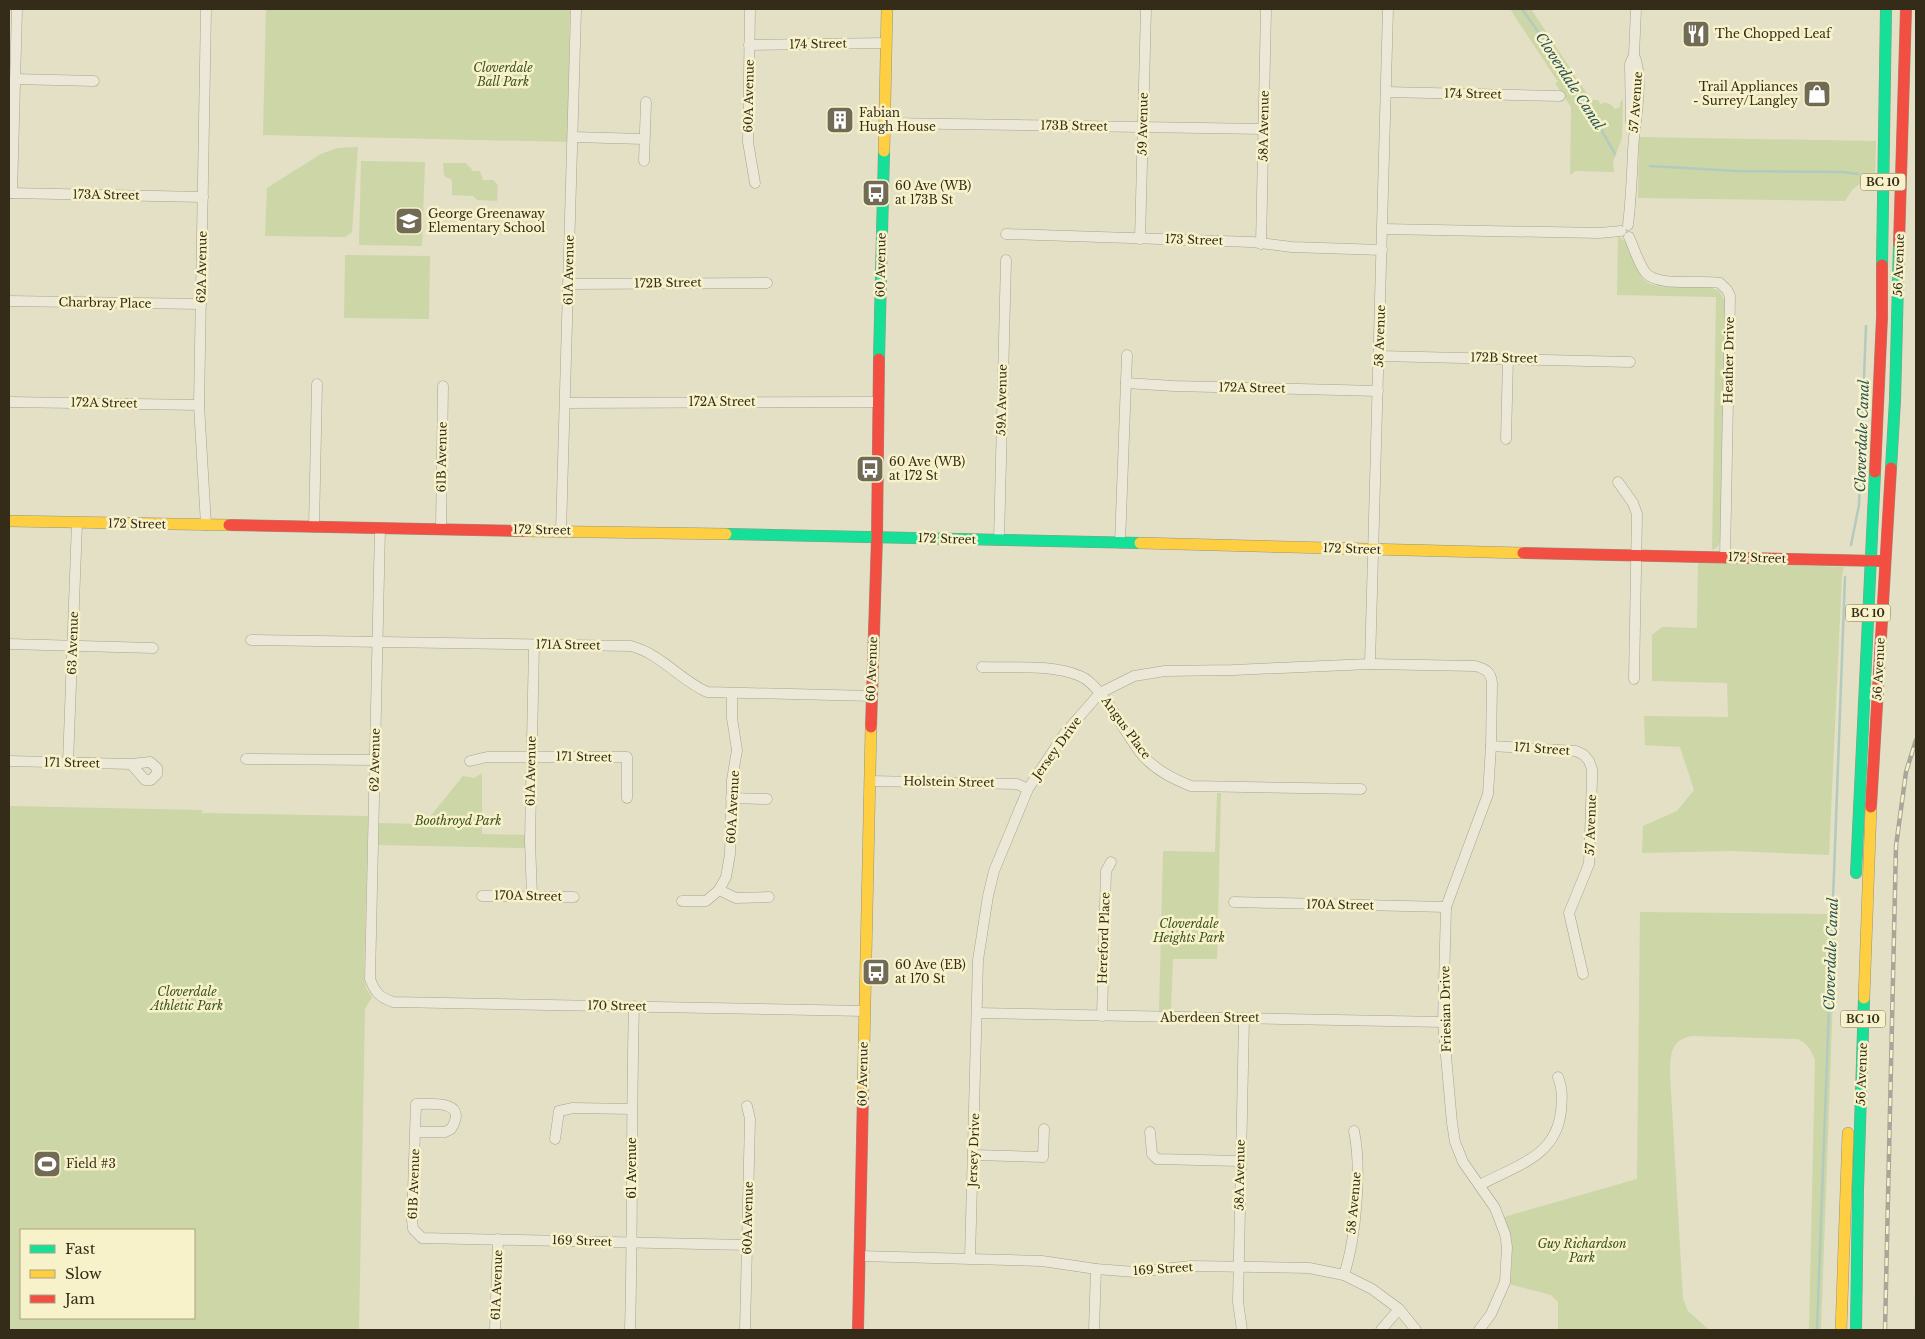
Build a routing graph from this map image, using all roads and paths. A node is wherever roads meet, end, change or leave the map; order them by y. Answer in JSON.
{"nodes":[{"id":1,"x":16,"y":9,"type":"edge"},
{"id":2,"x":206,"y":9,"type":"edge"},
{"id":3,"x":576,"y":9,"type":"edge"},
{"id":4,"x":750,"y":9,"type":"edge"},
{"id":5,"x":887,"y":9,"type":"edge"},
{"id":6,"x":1146,"y":9,"type":"edge"},
{"id":7,"x":1266,"y":9,"type":"edge"},
{"id":8,"x":1388,"y":9,"type":"edge"},
{"id":9,"x":1636,"y":9,"type":"edge"},
{"id":10,"x":1886,"y":9,"type":"edge"},
{"id":11,"x":1906,"y":9,"type":"edge"},
{"id":12,"x":886,"y":43,"type":"junction"},
{"id":13,"x":750,"y":45,"type":"junction"},
{"id":14,"x":15,"y":79,"type":"junction"},
{"id":15,"x":94,"y":81,"type":"dead end"},
{"id":16,"x":1386,"y":92,"type":"junction"},
{"id":17,"x":1560,"y":96,"type":"dead end"},
{"id":18,"x":646,"y":102,"type":"dead end"},
{"id":19,"x":884,"y":123,"type":"junction"},
{"id":20,"x":1143,"y":127,"type":"junction"},
{"id":21,"x":1264,"y":129,"type":"junction"},
{"id":22,"x":573,"y":137,"type":"junction"},
{"id":23,"x":644,"y":139,"type":"junction"},
{"id":24,"x":644,"y":161,"type":"dead end"},
{"id":25,"x":755,"y":183,"type":"dead end"},
{"id":26,"x":10,"y":193,"type":"edge"},
{"id":27,"x":203,"y":197,"type":"junction"},
{"id":28,"x":1383,"y":229,"type":"junction"},
{"id":29,"x":1626,"y":231,"type":"junction"},
{"id":30,"x":1006,"y":234,"type":"dead end"},
{"id":31,"x":1140,"y":239,"type":"junction"},
{"id":32,"x":1261,"y":244,"type":"junction"},
{"id":33,"x":1382,"y":250,"type":"junction"},
{"id":34,"x":1006,"y":260,"type":"dead end"},
{"id":35,"x":767,"y":283,"type":"dead end"},
{"id":36,"x":569,"y":284,"type":"junction"},
{"id":37,"x":9,"y":301,"type":"edge"},
{"id":38,"x":201,"y":304,"type":"junction"},
{"id":39,"x":1127,"y":355,"type":"dead end"},
{"id":40,"x":1379,"y":356,"type":"junction"},
{"id":41,"x":1508,"y":358,"type":"junction"},
{"id":42,"x":1630,"y":362,"type":"dead end"},
{"id":43,"x":1126,"y":383,"type":"junction"},
{"id":44,"x":317,"y":384,"type":"dead end"},
{"id":45,"x":443,"y":386,"type":"dead end"},
{"id":46,"x":1378,"y":391,"type":"junction"},
{"id":47,"x":9,"y":402,"type":"edge"},
{"id":48,"x":878,"y":402,"type":"junction"},
{"id":49,"x":566,"y":403,"type":"junction"},
{"id":50,"x":199,"y":405,"type":"junction"},
{"id":51,"x":1506,"y":438,"type":"dead end"},
{"id":52,"x":1618,"y":482,"type":"dead end"},
{"id":53,"x":9,"y":521,"type":"edge"},
{"id":54,"x":77,"y":523,"type":"junction"},
{"id":55,"x":206,"y":525,"type":"junction"},
{"id":56,"x":314,"y":527,"type":"junction"},
{"id":57,"x":380,"y":528,"type":"junction"},
{"id":58,"x":441,"y":529,"type":"junction"},
{"id":59,"x":561,"y":531,"type":"junction"},
{"id":60,"x":877,"y":537,"type":"junction"},
{"id":61,"x":999,"y":540,"type":"junction"},
{"id":62,"x":1120,"y":543,"type":"junction"},
{"id":63,"x":1373,"y":550,"type":"junction"},
{"id":64,"x":1637,"y":555,"type":"junction"},
{"id":65,"x":1725,"y":557,"type":"junction"},
{"id":66,"x":1870,"y":561,"type":"junction"},
{"id":67,"x":1885,"y":562,"type":"junction"},
{"id":68,"x":251,"y":640,"type":"dead end"},
{"id":69,"x":377,"y":643,"type":"junction"},
{"id":70,"x":9,"y":644,"type":"edge"},
{"id":71,"x":72,"y":645,"type":"junction"},
{"id":72,"x":534,"y":645,"type":"junction"},
{"id":73,"x":153,"y":648,"type":"dead end"},
{"id":74,"x":1370,"y":664,"type":"junction"},
{"id":75,"x":982,"y":667,"type":"dead end"},
{"id":76,"x":1490,"y":675,"type":"joint"},
{"id":77,"x":1634,"y":679,"type":"dead end"},
{"id":78,"x":732,"y":693,"type":"junction"},
{"id":79,"x":1100,"y":693,"type":"junction"},
{"id":80,"x":872,"y":696,"type":"junction"},
{"id":81,"x":1491,"y":746,"type":"junction"},
{"id":82,"x":531,"y":756,"type":"junction"},
{"id":83,"x":246,"y":759,"type":"dead end"},
{"id":84,"x":375,"y":760,"type":"junction"},
{"id":85,"x":470,"y":761,"type":"dead end"},
{"id":86,"x":10,"y":762,"type":"edge"},
{"id":87,"x":1589,"y":762,"type":"joint"},
{"id":88,"x":68,"y":763,"type":"junction"},
{"id":89,"x":131,"y":764,"type":"dead end"},
{"id":90,"x":870,"y":781,"type":"junction"},
{"id":91,"x":1028,"y":789,"type":"junction"},
{"id":92,"x":1361,"y":789,"type":"dead end"},
{"id":93,"x":627,"y":798,"type":"dead end"},
{"id":94,"x":731,"y":798,"type":"junction"},
{"id":95,"x":767,"y":799,"type":"dead end"},
{"id":96,"x":1111,"y":862,"type":"dead end"},
{"id":97,"x":1856,"y":882,"type":"dead end"},
{"id":98,"x":719,"y":890,"type":"junction"},
{"id":99,"x":482,"y":896,"type":"dead end"},
{"id":100,"x":532,"y":896,"type":"junction"},
{"id":101,"x":574,"y":897,"type":"dead end"},
{"id":102,"x":769,"y":897,"type":"dead end"},
{"id":103,"x":682,"y":901,"type":"dead end"},
{"id":104,"x":1234,"y":902,"type":"dead end"},
{"id":105,"x":1446,"y":908,"type":"junction"},
{"id":106,"x":1583,"y":974,"type":"dead end"},
{"id":107,"x":374,"y":991,"type":"joint"},
{"id":108,"x":634,"y":1006,"type":"junction"},
{"id":109,"x":864,"y":1010,"type":"junction"},
{"id":110,"x":977,"y":1013,"type":"junction"},
{"id":111,"x":1102,"y":1016,"type":"junction"},
{"id":112,"x":1244,"y":1019,"type":"junction"},
{"id":113,"x":1444,"y":1022,"type":"junction"},
{"id":114,"x":1558,"y":1078,"type":"dead end"},
{"id":115,"x":747,"y":1106,"type":"dead end"},
{"id":116,"x":632,"y":1109,"type":"junction"},
{"id":117,"x":1848,"y":1118,"type":"dead end"},
{"id":118,"x":1044,"y":1129,"type":"dead end"},
{"id":119,"x":415,"y":1132,"type":"dead end"},
{"id":120,"x":1150,"y":1132,"type":"dead end"},
{"id":121,"x":1354,"y":1132,"type":"dead end"},
{"id":122,"x":555,"y":1139,"type":"dead end"},
{"id":123,"x":974,"y":1155,"type":"junction"},
{"id":124,"x":1240,"y":1161,"type":"junction"},
{"id":125,"x":1480,"y":1185,"type":"junction"},
{"id":126,"x":417,"y":1235,"type":"joint"},
{"id":127,"x":498,"y":1239,"type":"junction"},
{"id":128,"x":632,"y":1243,"type":"junction"},
{"id":129,"x":747,"y":1246,"type":"junction"},
{"id":130,"x":859,"y":1256,"type":"junction"},
{"id":131,"x":970,"y":1258,"type":"junction"},
{"id":132,"x":1239,"y":1267,"type":"junction"},
{"id":133,"x":1096,"y":1269,"type":"junction"},
{"id":134,"x":1344,"y":1275,"type":"junction"},
{"id":135,"x":1399,"y":1309,"type":"junction"},
{"id":136,"x":495,"y":1330,"type":"edge"},
{"id":137,"x":630,"y":1330,"type":"edge"},
{"id":138,"x":745,"y":1330,"type":"edge"},
{"id":139,"x":858,"y":1330,"type":"edge"},
{"id":140,"x":1094,"y":1330,"type":"edge"},
{"id":141,"x":1242,"y":1330,"type":"edge"},
{"id":142,"x":1381,"y":1330,"type":"edge"},
{"id":143,"x":1416,"y":1330,"type":"edge"},
{"id":144,"x":1479,"y":1330,"type":"edge"},
{"id":145,"x":1841,"y":1330,"type":"edge"},
{"id":146,"x":1856,"y":1330,"type":"edge"}],
"edges":[{"from":1,"to":14,"type":"street"},
{"from":2,"to":27,"type":"street","name":"62A Avenue"},
{"from":3,"to":22,"type":"street","name":"61A Avenue"},
{"from":4,"to":13,"type":"street","name":"60A Avenue"},
{"from":5,"to":12,"type":"main road","name":"60 Avenue"},
{"from":6,"to":20,"type":"street","name":"59 Avenue"},
{"from":7,"to":21,"type":"street","name":"58A Avenue"},
{"from":8,"to":16,"type":"street","name":"58 Avenue"},
{"from":9,"to":29,"type":"street","name":"57 Avenue"},
{"from":10,"to":66,"type":"main road","name":"56 Avenue","number":"BC 10"},
{"from":11,"to":67,"type":"main road","name":"56 Avenue","number":"BC 10"},
{"from":12,"to":13,"type":"street","name":"174 Street"},
{"from":12,"to":19,"type":"main road","name":"60 Avenue"},
{"from":13,"to":25,"type":"street","name":"60A Avenue"},
{"from":14,"to":15,"type":"street"},
{"from":14,"to":26,"type":"street"},
{"from":16,"to":17,"type":"street","name":"174 Street"},
{"from":16,"to":28,"type":"street","name":"58 Avenue"},
{"from":18,"to":23,"type":"street"},
{"from":19,"to":20,"type":"street","name":"173B Street"},
{"from":19,"to":48,"type":"main road","name":"60 Avenue"},
{"from":20,"to":21,"type":"street","name":"173B Street"},
{"from":20,"to":31,"type":"street","name":"59 Avenue"},
{"from":21,"to":32,"type":"street","name":"58A Avenue"},
{"from":22,"to":23,"type":"street"},
{"from":22,"to":36,"type":"street","name":"61A Avenue"},
{"from":23,"to":24,"type":"street"},
{"from":26,"to":27,"type":"street","name":"173A Street"},
{"from":27,"to":38,"type":"street","name":"62A Avenue"},
{"from":28,"to":29,"type":"street"},
{"from":28,"to":33,"type":"street","name":"58 Avenue"},
{"from":29,"to":65,"type":"street","name":"Heather Drive"},
{"from":30,"to":31,"type":"street","name":"173 Street"},
{"from":31,"to":32,"type":"street","name":"173 Street"},
{"from":32,"to":33,"type":"street","name":"173 Street"},
{"from":33,"to":40,"type":"street","name":"58 Avenue"},
{"from":34,"to":61,"type":"street","name":"59A Avenue"},
{"from":35,"to":36,"type":"street","name":"172B Street"},
{"from":36,"to":49,"type":"street","name":"61A Avenue"},
{"from":37,"to":38,"type":"street","name":"Charbray Place"},
{"from":38,"to":50,"type":"street","name":"62A Avenue"},
{"from":39,"to":43,"type":"street"},
{"from":40,"to":41,"type":"street","name":"172B Street"},
{"from":40,"to":46,"type":"street","name":"58 Avenue"},
{"from":41,"to":42,"type":"street","name":"172B Street"},
{"from":41,"to":51,"type":"street"},
{"from":43,"to":46,"type":"street","name":"172A Street"},
{"from":43,"to":62,"type":"street"},
{"from":44,"to":56,"type":"street"},
{"from":45,"to":58,"type":"street","name":"61B Avenue"},
{"from":46,"to":63,"type":"street","name":"58 Avenue"},
{"from":47,"to":50,"type":"street","name":"172A Street"},
{"from":48,"to":49,"type":"street","name":"172A Street"},
{"from":48,"to":60,"type":"main road","name":"60 Avenue"},
{"from":49,"to":59,"type":"street","name":"61A Avenue"},
{"from":50,"to":55,"type":"street","name":"62A Avenue"},
{"from":52,"to":64,"type":"street"},
{"from":53,"to":54,"type":"main road","name":"172 Street"},
{"from":54,"to":55,"type":"main road","name":"172 Street"},
{"from":54,"to":71,"type":"street","name":"63 Avenue"},
{"from":55,"to":56,"type":"main road","name":"172 Street"},
{"from":56,"to":57,"type":"main road","name":"172 Street"},
{"from":57,"to":58,"type":"main road","name":"172 Street"},
{"from":57,"to":69,"type":"street","name":"62 Avenue"},
{"from":58,"to":59,"type":"main road","name":"172 Street"},
{"from":59,"to":60,"type":"main road","name":"172 Street"},
{"from":60,"to":61,"type":"main road","name":"172 Street"},
{"from":60,"to":80,"type":"main road","name":"60 Avenue"},
{"from":61,"to":62,"type":"main road","name":"172 Street"},
{"from":62,"to":63,"type":"main road","name":"172 Street"},
{"from":63,"to":64,"type":"main road","name":"172 Street"},
{"from":63,"to":74,"type":"street","name":"58 Avenue"},
{"from":64,"to":65,"type":"main road","name":"172 Street"},
{"from":64,"to":77,"type":"street"},
{"from":65,"to":66,"type":"main road","name":"172 Street"},
{"from":66,"to":67,"type":"main road","name":"172 Street"},
{"from":66,"to":97,"type":"main road","name":"56 Avenue","number":"BC 10"},
{"from":67,"to":146,"type":"main road","name":"56 Avenue","number":"BC 10"},
{"from":68,"to":69,"type":"street","name":"171A Street"},
{"from":69,"to":72,"type":"street","name":"171A Street"},
{"from":69,"to":84,"type":"street","name":"62 Avenue"},
{"from":70,"to":71,"type":"street"},
{"from":71,"to":73,"type":"street"},
{"from":71,"to":88,"type":"street","name":"63 Avenue"},
{"from":72,"to":78,"type":"street","name":"171A Street"},
{"from":72,"to":82,"type":"street","name":"61A Avenue"},
{"from":74,"to":76,"type":"street","name":"Jersey Drive"},
{"from":74,"to":79,"type":"street","name":"Jersey Drive"},
{"from":75,"to":79,"type":"street","name":"Angus Place"},
{"from":76,"to":81,"type":"street","name":"Friesian Drive"},
{"from":78,"to":80,"type":"street","name":"171A Street"},
{"from":78,"to":94,"type":"street","name":"60A Avenue"},
{"from":79,"to":91,"type":"street","name":"Jersey Drive"},
{"from":79,"to":92,"type":"street","name":"Angus Place"},
{"from":80,"to":90,"type":"main road","name":"60 Avenue"},
{"from":81,"to":87,"type":"street","name":"171 Street"},
{"from":81,"to":105,"type":"street","name":"Friesian Drive"},
{"from":82,"to":85,"type":"street","name":"171 Street"},
{"from":82,"to":93,"type":"street","name":"171 Street"},
{"from":82,"to":100,"type":"street","name":"61A Avenue"},
{"from":83,"to":84,"type":"street"},
{"from":84,"to":107,"type":"street","name":"62 Avenue"},
{"from":86,"to":88,"type":"street","name":"171 Street"},
{"from":87,"to":106,"type":"street","name":"57 Avenue"},
{"from":88,"to":89,"type":"street","name":"171 Street"},
{"from":90,"to":91,"type":"street","name":"Holstein Street"},
{"from":90,"to":109,"type":"main road","name":"60 Avenue"},
{"from":91,"to":110,"type":"street","name":"Jersey Drive"},
{"from":94,"to":95,"type":"street"},
{"from":94,"to":98,"type":"street","name":"60A Avenue"},
{"from":96,"to":111,"type":"street","name":"Hereford Place"},
{"from":98,"to":102,"type":"street"},
{"from":98,"to":103,"type":"street"},
{"from":99,"to":100,"type":"street","name":"170A Street"},
{"from":100,"to":101,"type":"street","name":"170A Street"},
{"from":104,"to":105,"type":"street","name":"170A Street"},
{"from":105,"to":113,"type":"street","name":"Friesian Drive"},
{"from":107,"to":108,"type":"street","name":"170 Street"},
{"from":108,"to":109,"type":"street","name":"170 Street"},
{"from":108,"to":116,"type":"street","name":"61 Avenue"},
{"from":109,"to":130,"type":"main road","name":"60 Avenue"},
{"from":110,"to":111,"type":"street","name":"Aberdeen Street"},
{"from":110,"to":123,"type":"street","name":"Jersey Drive"},
{"from":111,"to":112,"type":"street","name":"Aberdeen Street"},
{"from":112,"to":113,"type":"street","name":"Aberdeen Street"},
{"from":112,"to":124,"type":"street","name":"58A Avenue"},
{"from":113,"to":125,"type":"street","name":"Friesian Drive"},
{"from":114,"to":125,"type":"street"},
{"from":115,"to":129,"type":"street","name":"60A Avenue"},
{"from":116,"to":122,"type":"street"},
{"from":116,"to":128,"type":"street","name":"61 Avenue"},
{"from":117,"to":145,"type":"main road","name":"56 Avenue"},
{"from":118,"to":123,"type":"street"},
{"from":119,"to":126,"type":"street","name":"61B Avenue"},
{"from":120,"to":124,"type":"street"},
{"from":121,"to":134,"type":"street","name":"58 Avenue"},
{"from":123,"to":131,"type":"street","name":"Jersey Drive"},
{"from":124,"to":132,"type":"street","name":"58A Avenue"},
{"from":125,"to":144,"type":"street","name":"Friesian Drive"},
{"from":126,"to":127,"type":"street","name":"169 Street"},
{"from":127,"to":128,"type":"street","name":"169 Street"},
{"from":127,"to":136,"type":"street","name":"61A Avenue"},
{"from":128,"to":129,"type":"street","name":"169 Street"},
{"from":128,"to":137,"type":"street","name":"61 Avenue"},
{"from":129,"to":138,"type":"street","name":"60A Avenue"},
{"from":130,"to":131,"type":"street","name":"169 Street"},
{"from":130,"to":139,"type":"main road","name":"60 Avenue"},
{"from":131,"to":133,"type":"street","name":"169 Street"},
{"from":132,"to":133,"type":"street","name":"169 Street"},
{"from":132,"to":134,"type":"street","name":"169 Street"},
{"from":132,"to":141,"type":"street","name":"58A Avenue"},
{"from":133,"to":140,"type":"street"},
{"from":134,"to":135,"type":"street","name":"169 Street"},
{"from":135,"to":142,"type":"street"},
{"from":135,"to":143,"type":"street","name":"169 Street"}]}
